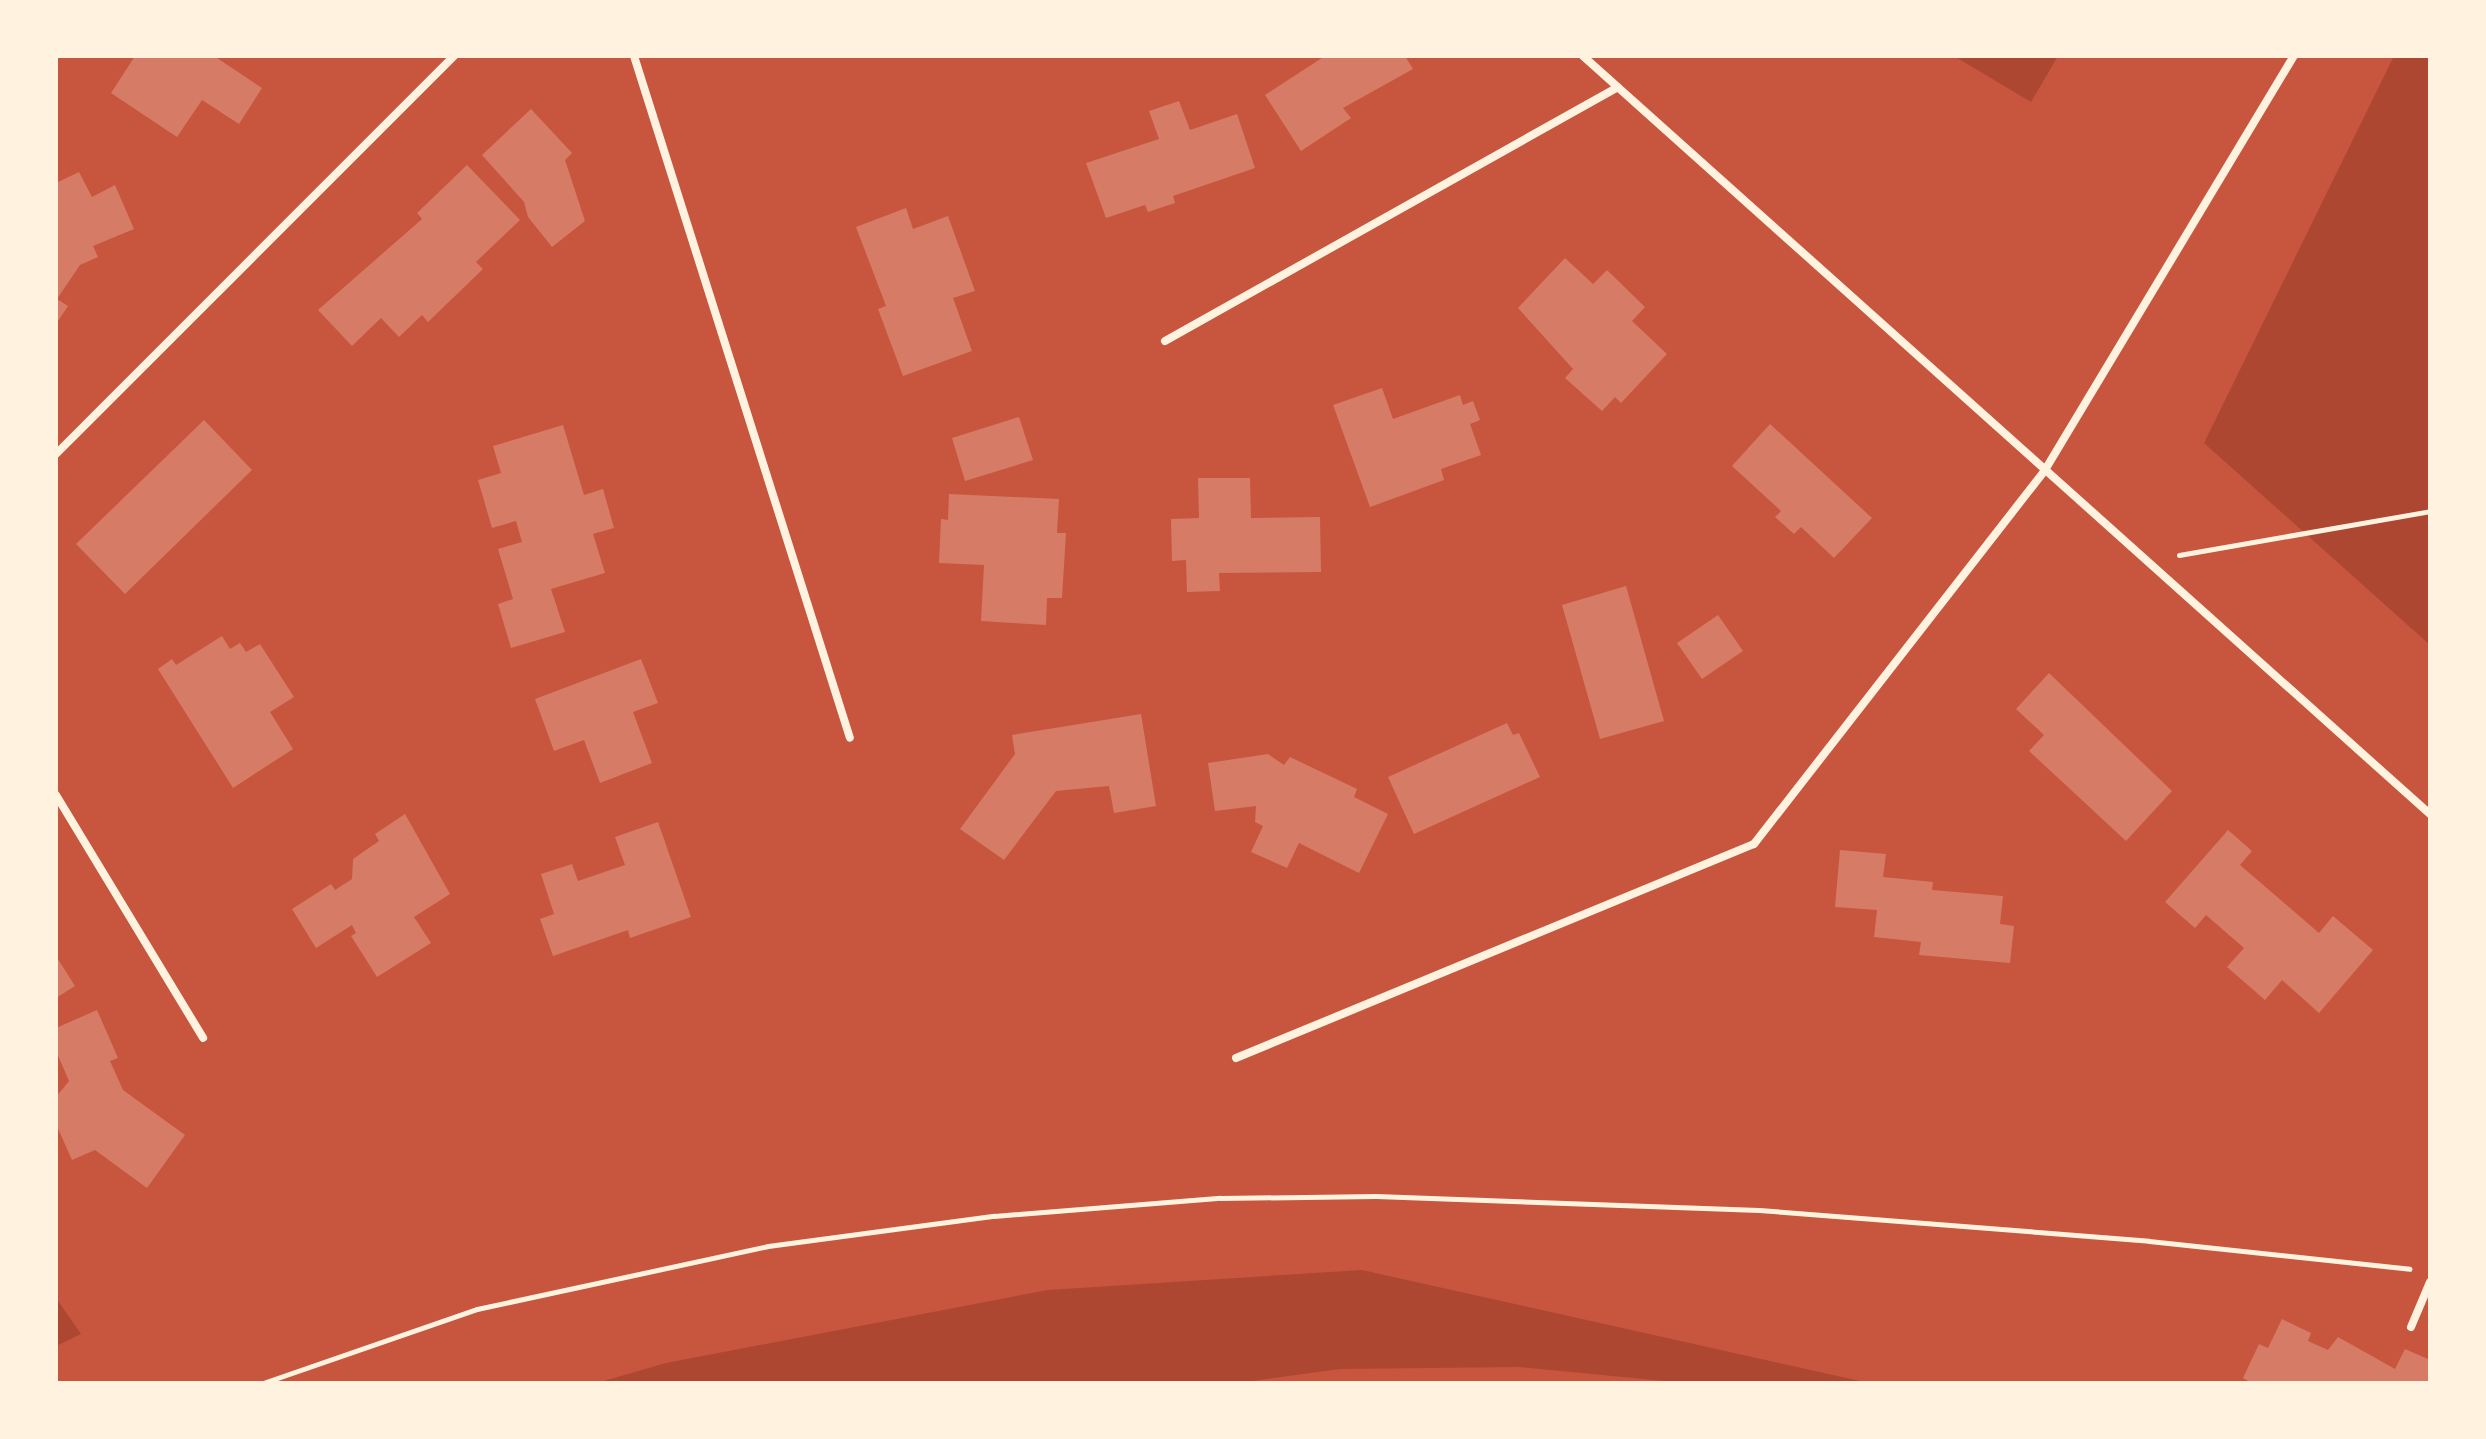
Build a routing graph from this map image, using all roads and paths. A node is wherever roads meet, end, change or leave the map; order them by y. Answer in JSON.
{"nodes":[{"id":1,"x":454,"y":56,"type":"edge"},
{"id":2,"x":634,"y":56,"type":"edge"},
{"id":3,"x":1583,"y":56,"type":"edge"},
{"id":4,"x":2294,"y":56,"type":"edge"},
{"id":5,"x":1618,"y":87,"type":"junction"},
{"id":6,"x":1165,"y":341,"type":"dead end"},
{"id":7,"x":56,"y":454,"type":"edge"},
{"id":8,"x":2045,"y":470,"type":"junction"},
{"id":9,"x":2430,"y":511,"type":"edge"},
{"id":10,"x":2147,"y":560,"type":"junction"},
{"id":11,"x":850,"y":738,"type":"dead end"},
{"id":12,"x":56,"y":795,"type":"edge"},
{"id":13,"x":2430,"y":814,"type":"edge"},
{"id":14,"x":203,"y":1038,"type":"dead end"},
{"id":15,"x":1236,"y":1058,"type":"dead end"},
{"id":16,"x":2414,"y":1269,"type":"dead end"},
{"id":17,"x":2430,"y":1282,"type":"edge"},
{"id":18,"x":2411,"y":1327,"type":"dead end"},
{"id":19,"x":263,"y":1383,"type":"edge"}],
"edges":[{"from":1,"to":7,"type":"street"},
{"from":2,"to":11,"type":"street"},
{"from":3,"to":5,"type":"street"},
{"from":4,"to":8,"type":"street"},
{"from":5,"to":6,"type":"street"},
{"from":5,"to":8,"type":"street"},
{"from":8,"to":10,"type":"street"},
{"from":8,"to":15,"type":"street"},
{"from":9,"to":10,"type":"path"},
{"from":10,"to":13,"type":"street"},
{"from":12,"to":14,"type":"street"},
{"from":16,"to":19,"type":"path"},
{"from":17,"to":18,"type":"street"}]}
